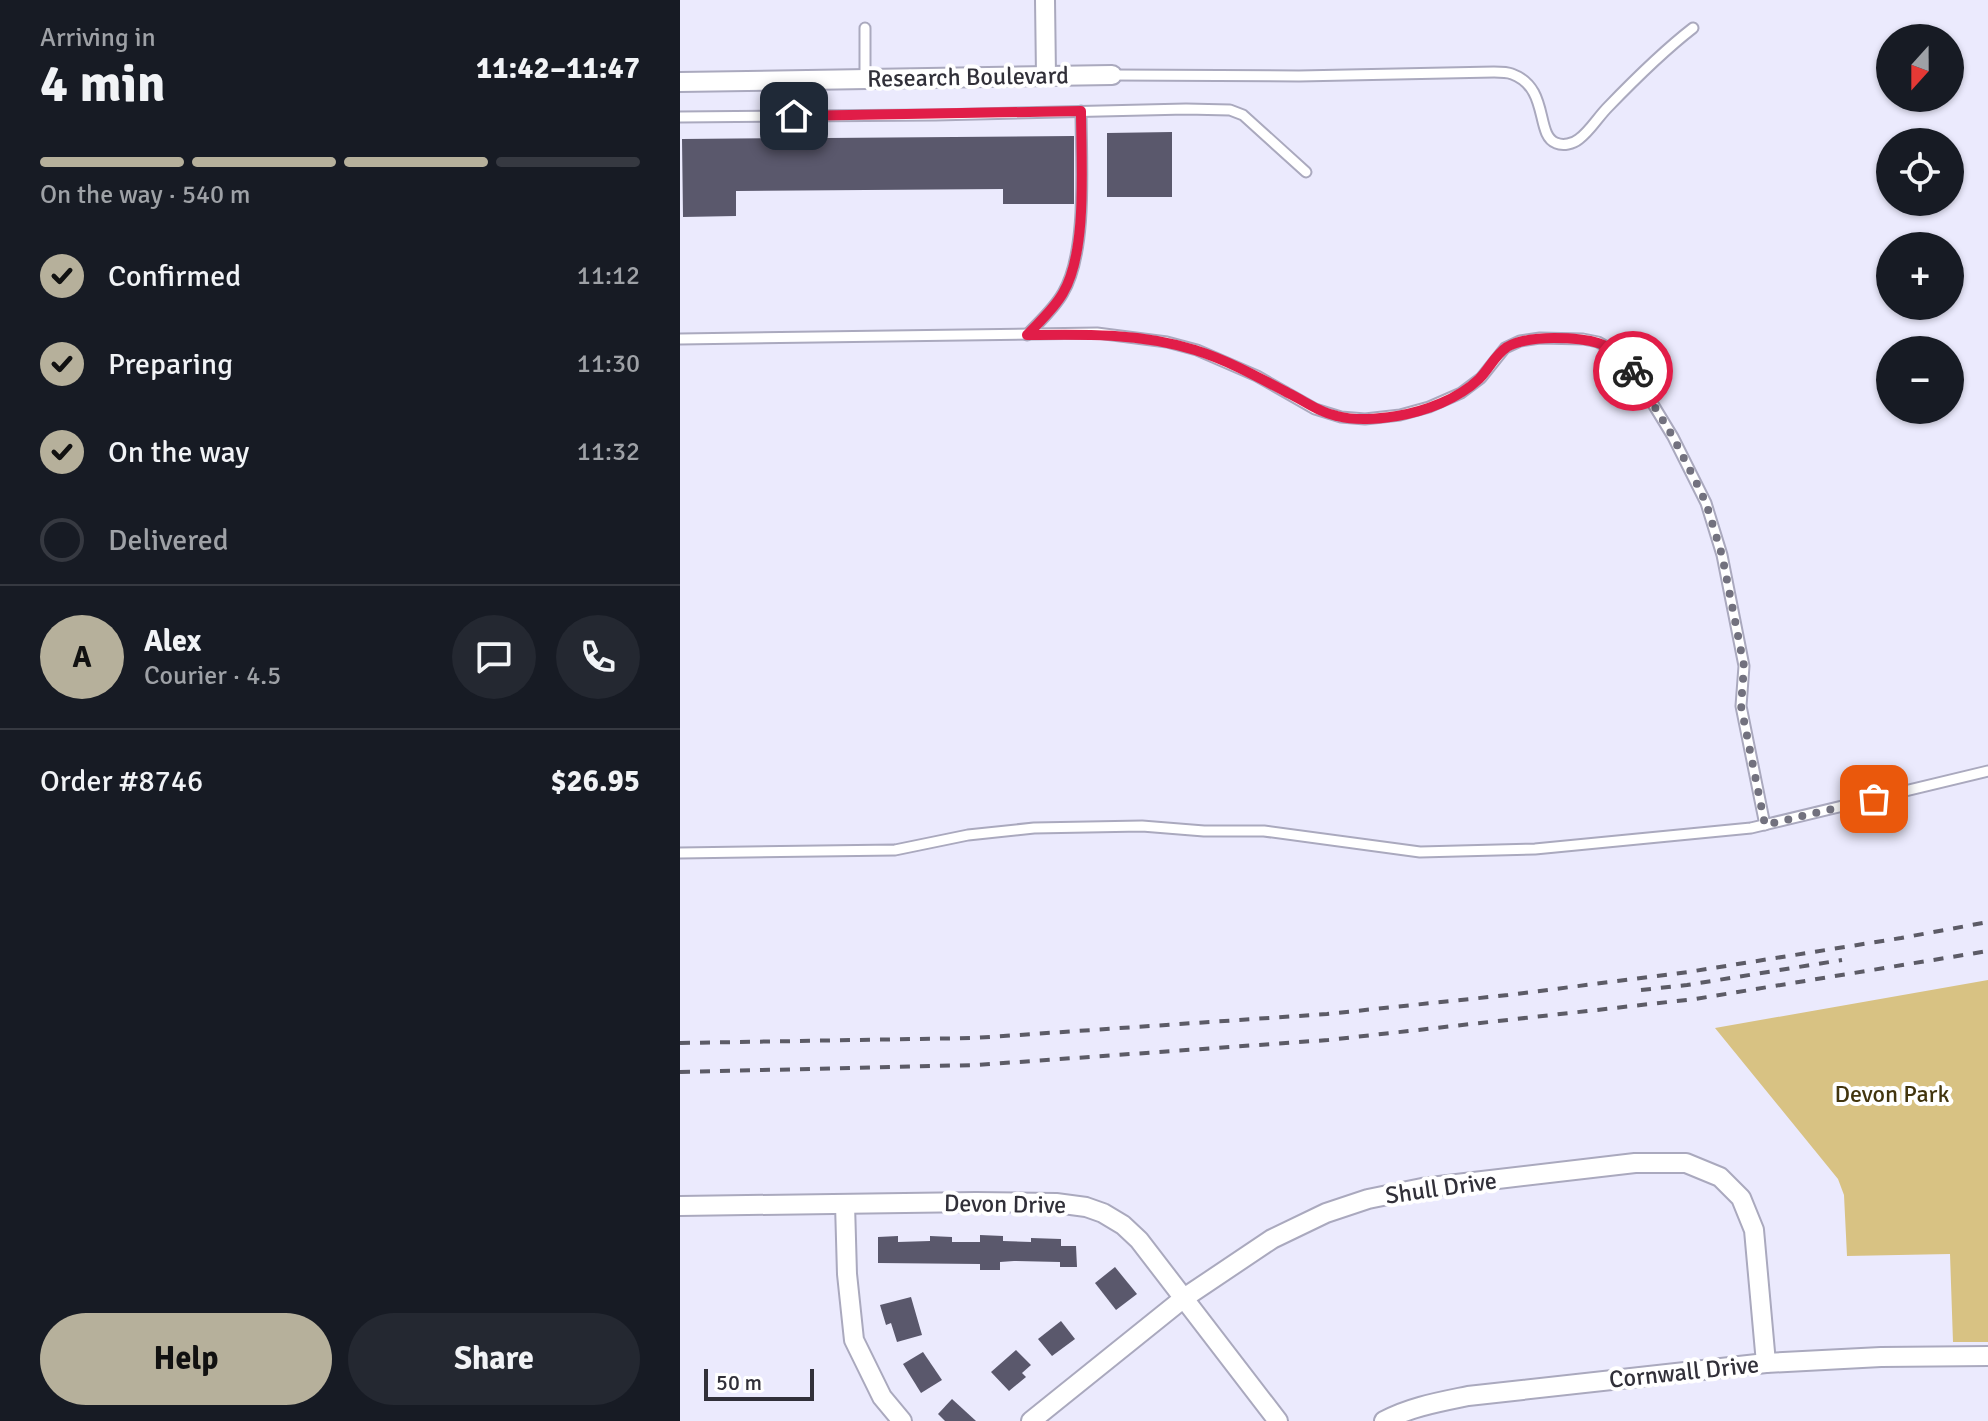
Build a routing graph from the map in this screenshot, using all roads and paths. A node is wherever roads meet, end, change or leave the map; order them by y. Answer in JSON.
{"nodes":[{"id":1,"x":1045,"y":0,"type":"edge"},
{"id":2,"x":865,"y":28,"type":"dead end"},
{"id":3,"x":1693,"y":28,"type":"dead end"},
{"id":4,"x":1046,"y":75,"type":"junction"},
{"id":5,"x":1112,"y":75,"type":"joint"},
{"id":6,"x":865,"y":79,"type":"junction"},
{"id":7,"x":680,"y":82,"type":"edge"},
{"id":8,"x":1081,"y":111,"type":"junction"},
{"id":9,"x":680,"y":117,"type":"edge"},
{"id":10,"x":1306,"y":172,"type":"dead end"},
{"id":11,"x":1027,"y":335,"type":"junction"},
{"id":12,"x":680,"y":339,"type":"edge"},
{"id":13,"x":1988,"y":771,"type":"edge"},
{"id":14,"x":1765,"y":825,"type":"junction"},
{"id":15,"x":680,"y":853,"type":"edge"},
{"id":16,"x":845,"y":1204,"type":"junction"},
{"id":17,"x":680,"y":1206,"type":"edge"},
{"id":18,"x":1184,"y":1298,"type":"junction"},
{"id":19,"x":1988,"y":1356,"type":"edge"},
{"id":20,"x":1766,"y":1363,"type":"junction"},
{"id":21,"x":902,"y":1421,"type":"edge"},
{"id":22,"x":1031,"y":1421,"type":"edge"},
{"id":23,"x":1278,"y":1421,"type":"edge"},
{"id":24,"x":1384,"y":1421,"type":"edge"}],
"edges":[{"from":1,"to":4,"type":"street"},
{"from":2,"to":6,"type":"lane"},
{"from":3,"to":5,"type":"lane"},
{"from":4,"to":5,"type":"street","name":"Research Boulevard"},
{"from":4,"to":6,"type":"street","name":"Research Boulevard"},
{"from":6,"to":7,"type":"street","name":"Research Boulevard"},
{"from":8,"to":9,"type":"lane"},
{"from":8,"to":10,"type":"lane"},
{"from":8,"to":11,"type":"lane"},
{"from":11,"to":12,"type":"lane"},
{"from":11,"to":14,"type":"lane"},
{"from":13,"to":14,"type":"lane"},
{"from":14,"to":15,"type":"lane"},
{"from":16,"to":17,"type":"street","name":"Devon Drive"},
{"from":16,"to":18,"type":"street","name":"Devon Drive"},
{"from":16,"to":21,"type":"street"},
{"from":18,"to":20,"type":"street","name":"Shull Drive"},
{"from":18,"to":22,"type":"street","name":"Shull Drive"},
{"from":18,"to":23,"type":"street","name":"Devon Drive"},
{"from":19,"to":20,"type":"street","name":"Cornwall Drive"},
{"from":20,"to":24,"type":"street","name":"Cornwall Drive"}]}
